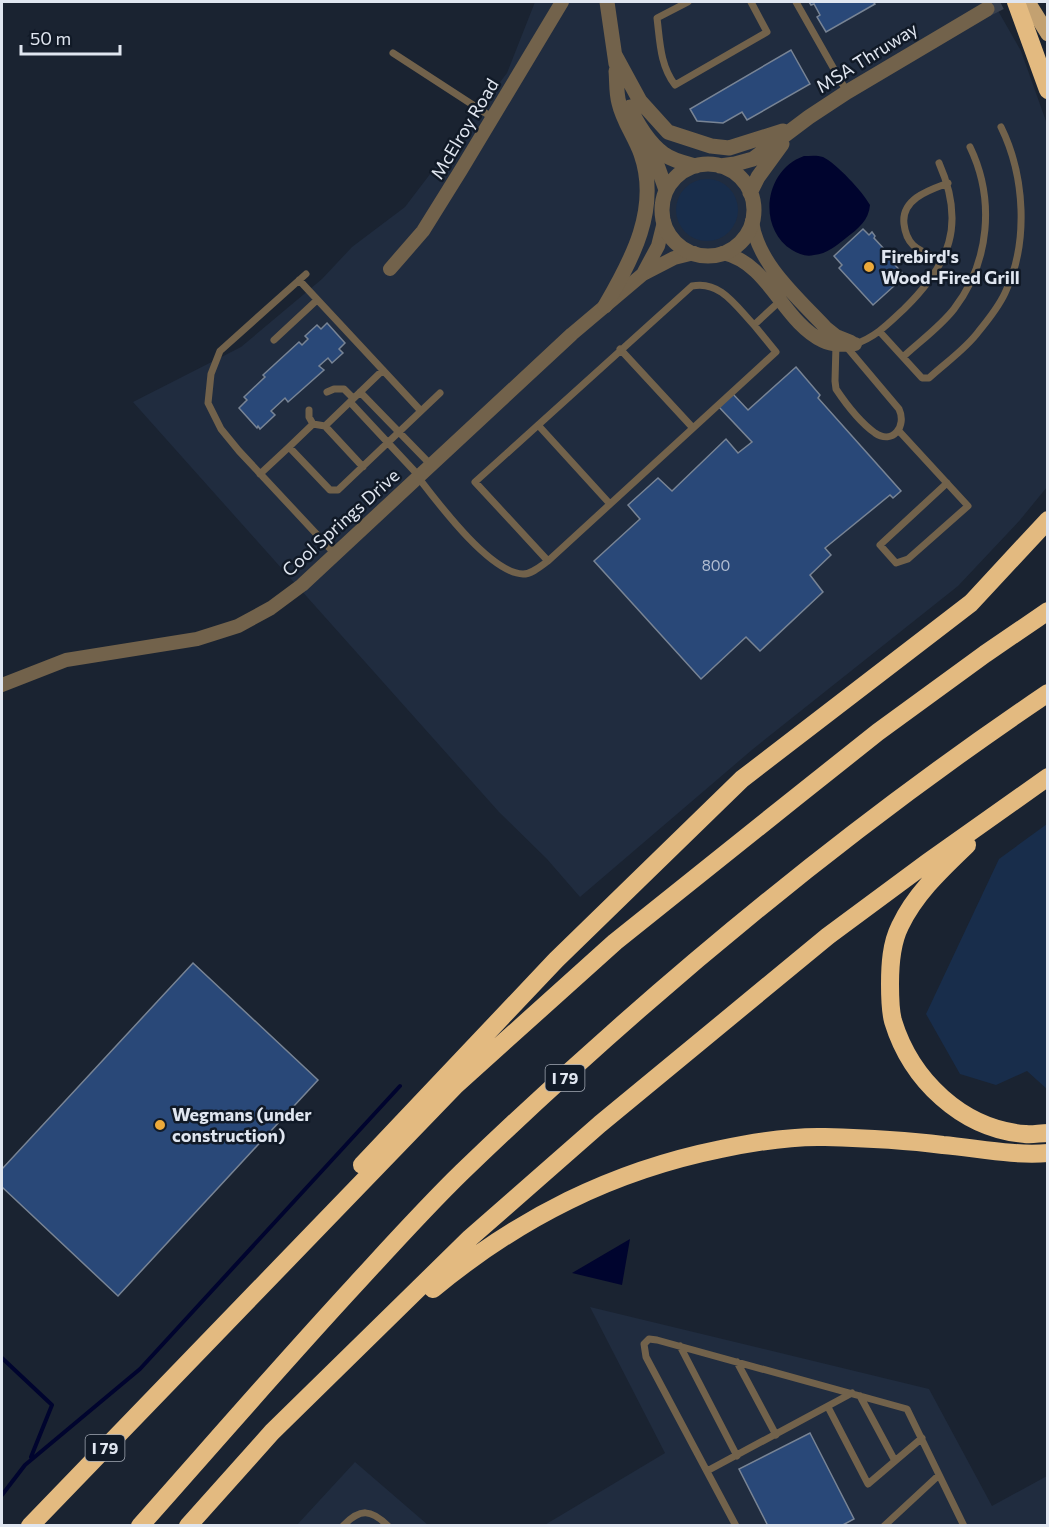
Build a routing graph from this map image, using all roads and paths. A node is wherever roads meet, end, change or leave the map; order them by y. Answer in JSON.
{"nodes":[{"id":1,"x":562,"y":2,"type":"edge"},
{"id":2,"x":607,"y":2,"type":"edge"},
{"id":3,"x":688,"y":2,"type":"edge"},
{"id":4,"x":752,"y":2,"type":"edge"},
{"id":5,"x":796,"y":2,"type":"edge"},
{"id":6,"x":1017,"y":2,"type":"edge"},
{"id":7,"x":1028,"y":2,"type":"edge"},
{"id":8,"x":987,"y":9,"type":"tunnel mouth"},
{"id":9,"x":1047,"y":34,"type":"edge"},
{"id":10,"x":393,"y":53,"type":"dead end"},
{"id":11,"x":615,"y":55,"type":"junction"},
{"id":12,"x":616,"y":71,"type":"junction"},
{"id":13,"x":1047,"y":90,"type":"edge"},
{"id":14,"x":847,"y":92,"type":"junction"},
{"id":15,"x":493,"y":118,"type":"junction"},
{"id":16,"x":800,"y":123,"type":"junction"},
{"id":17,"x":1001,"y":127,"type":"dead end"},
{"id":18,"x":970,"y":147,"type":"dead end"},
{"id":19,"x":939,"y":163,"type":"dead end"},
{"id":20,"x":696,"y":166,"type":"junction"},
{"id":21,"x":720,"y":166,"type":"junction"},
{"id":22,"x":948,"y":183,"type":"junction"},
{"id":23,"x":666,"y":190,"type":"junction"},
{"id":24,"x":750,"y":193,"type":"junction"},
{"id":25,"x":752,"y":220,"type":"junction"},
{"id":26,"x":664,"y":222,"type":"junction"},
{"id":27,"x":694,"y":253,"type":"junction"},
{"id":28,"x":723,"y":253,"type":"junction"},
{"id":29,"x":942,"y":260,"type":"junction"},
{"id":30,"x":390,"y":269,"type":"dead end"},
{"id":31,"x":306,"y":274,"type":"dead end"},
{"id":32,"x":643,"y":274,"type":"junction"},
{"id":33,"x":299,"y":280,"type":"junction"},
{"id":34,"x":792,"y":290,"type":"junction"},
{"id":35,"x":317,"y":300,"type":"junction"},
{"id":36,"x":781,"y":300,"type":"junction"},
{"id":37,"x":605,"y":306,"type":"junction"},
{"id":38,"x":754,"y":325,"type":"junction"},
{"id":39,"x":880,"y":332,"type":"junction"},
{"id":40,"x":274,"y":340,"type":"dead end"},
{"id":41,"x":845,"y":344,"type":"junction"},
{"id":42,"x":620,"y":349,"type":"junction"},
{"id":43,"x":903,"y":357,"type":"junction"},
{"id":44,"x":383,"y":370,"type":"junction"},
{"id":45,"x":327,"y":392,"type":"dead end"},
{"id":46,"x":360,"y":392,"type":"junction"},
{"id":47,"x":440,"y":393,"type":"dead end"},
{"id":48,"x":351,"y":400,"type":"junction"},
{"id":49,"x":309,"y":410,"type":"dead end"},
{"id":50,"x":422,"y":411,"type":"junction"},
{"id":51,"x":313,"y":424,"type":"junction"},
{"id":52,"x":537,"y":425,"type":"junction"},
{"id":53,"x":325,"y":426,"type":"junction"},
{"id":54,"x":693,"y":428,"type":"junction"},
{"id":55,"x":899,"y":431,"type":"junction"},
{"id":56,"x":399,"y":433,"type":"junction"},
{"id":57,"x":388,"y":442,"type":"junction"},
{"id":58,"x":289,"y":447,"type":"junction"},
{"id":59,"x":431,"y":465,"type":"junction"},
{"id":60,"x":363,"y":466,"type":"junction"},
{"id":61,"x":260,"y":474,"type":"junction"},
{"id":62,"x":418,"y":477,"type":"junction"},
{"id":63,"x":947,"y":483,"type":"junction"},
{"id":64,"x":610,"y":504,"type":"junction"},
{"id":65,"x":1047,"y":520,"type":"edge"},
{"id":66,"x":336,"y":555,"type":"junction"},
{"id":67,"x":548,"y":561,"type":"junction"},
{"id":68,"x":1047,"y":611,"type":"edge"},
{"id":69,"x":2,"y":685,"type":"edge"},
{"id":70,"x":1047,"y":693,"type":"edge"},
{"id":71,"x":1047,"y":779,"type":"edge"},
{"id":72,"x":1047,"y":1133,"type":"edge"},
{"id":73,"x":1047,"y":1153,"type":"edge"},
{"id":74,"x":680,"y":1346,"type":"junction"},
{"id":75,"x":737,"y":1362,"type":"junction"},
{"id":76,"x":344,"y":1363,"type":"junction"},
{"id":77,"x":180,"y":1371,"type":"junction"},
{"id":78,"x":852,"y":1393,"type":"junction"},
{"id":79,"x":860,"y":1396,"type":"junction"},
{"id":80,"x":828,"y":1407,"type":"junction"},
{"id":81,"x":776,"y":1435,"type":"junction"},
{"id":82,"x":922,"y":1438,"type":"junction"},
{"id":83,"x":737,"y":1456,"type":"junction"},
{"id":84,"x":895,"y":1461,"type":"junction"},
{"id":85,"x":707,"y":1471,"type":"junction"},
{"id":86,"x":939,"y":1475,"type":"junction"},
{"id":87,"x":30,"y":1526,"type":"edge"},
{"id":88,"x":140,"y":1526,"type":"edge"},
{"id":89,"x":188,"y":1526,"type":"edge"},
{"id":90,"x":343,"y":1526,"type":"edge"},
{"id":91,"x":388,"y":1526,"type":"edge"},
{"id":92,"x":736,"y":1526,"type":"edge"},
{"id":93,"x":884,"y":1526,"type":"edge"},
{"id":94,"x":964,"y":1526,"type":"edge"}],
"edges":[{"from":1,"to":15,"type":"street","name":"McElroy Road"},
{"from":2,"to":11,"type":"street"},
{"from":3,"to":4,"type":"lane"},
{"from":5,"to":14,"type":"lane"},
{"from":6,"to":13,"type":"highway"},
{"from":7,"to":9,"type":"main road"},
{"from":8,"to":14,"type":"street","name":"MSA Thruway"},
{"from":10,"to":15,"type":"lane"},
{"from":11,"to":12,"type":"street"},
{"from":11,"to":16,"type":"street"},
{"from":12,"to":20,"type":"street"},
{"from":12,"to":23,"type":"street"},
{"from":12,"to":37,"type":"street"},
{"from":14,"to":16,"type":"street","name":"MSA Thruway"},
{"from":15,"to":30,"type":"street","name":"McElroy Road"},
{"from":16,"to":21,"type":"street","name":"MSA Thruway"},
{"from":16,"to":24,"type":"street","name":"MSA Thruway"},
{"from":17,"to":43,"type":"lane"},
{"from":18,"to":43,"type":"lane"},
{"from":19,"to":22,"type":"lane"},
{"from":20,"to":21,"type":"street"},
{"from":20,"to":23,"type":"street"},
{"from":21,"to":24,"type":"street"},
{"from":22,"to":29,"type":"lane"},
{"from":22,"to":29,"type":"lane"},
{"from":23,"to":26,"type":"street"},
{"from":24,"to":25,"type":"street"},
{"from":25,"to":28,"type":"street"},
{"from":25,"to":34,"type":"street"},
{"from":26,"to":27,"type":"street"},
{"from":26,"to":32,"type":"street","name":"Cool Springs Drive"},
{"from":27,"to":28,"type":"street"},
{"from":27,"to":32,"type":"street","name":"Cool Springs Drive"},
{"from":28,"to":36,"type":"street"},
{"from":29,"to":39,"type":"lane"},
{"from":31,"to":33,"type":"lane"},
{"from":32,"to":37,"type":"street","name":"Cool Springs Drive"},
{"from":33,"to":35,"type":"lane"},
{"from":33,"to":61,"type":"lane"},
{"from":34,"to":36,"type":"lane"},
{"from":34,"to":41,"type":"street"},
{"from":35,"to":40,"type":"lane"},
{"from":35,"to":44,"type":"lane"},
{"from":36,"to":38,"type":"lane"},
{"from":36,"to":41,"type":"street"},
{"from":37,"to":59,"type":"street","name":"Cool Springs Drive"},
{"from":38,"to":42,"type":"lane"},
{"from":38,"to":54,"type":"lane"},
{"from":39,"to":41,"type":"lane"},
{"from":39,"to":43,"type":"lane"},
{"from":41,"to":55,"type":"lane"},
{"from":41,"to":55,"type":"lane"},
{"from":42,"to":52,"type":"lane"},
{"from":42,"to":54,"type":"lane"},
{"from":44,"to":46,"type":"lane"},
{"from":44,"to":50,"type":"lane"},
{"from":45,"to":48,"type":"lane"},
{"from":46,"to":48,"type":"lane"},
{"from":46,"to":56,"type":"lane"},
{"from":47,"to":50,"type":"lane"},
{"from":48,"to":53,"type":"lane"},
{"from":48,"to":57,"type":"lane"},
{"from":49,"to":51,"type":"lane"},
{"from":50,"to":56,"type":"lane"},
{"from":51,"to":53,"type":"lane"},
{"from":51,"to":58,"type":"lane"},
{"from":52,"to":64,"type":"lane"},
{"from":52,"to":67,"type":"lane"},
{"from":53,"to":60,"type":"lane"},
{"from":54,"to":64,"type":"lane"},
{"from":55,"to":63,"type":"lane"},
{"from":56,"to":57,"type":"lane"},
{"from":56,"to":59,"type":"lane"},
{"from":57,"to":60,"type":"lane"},
{"from":57,"to":62,"type":"lane"},
{"from":58,"to":60,"type":"lane"},
{"from":58,"to":61,"type":"lane"},
{"from":59,"to":62,"type":"street","name":"Cool Springs Drive"},
{"from":61,"to":66,"type":"lane"},
{"from":62,"to":66,"type":"street","name":"Cool Springs Drive"},
{"from":62,"to":67,"type":"lane"},
{"from":63,"to":63,"type":"lane"},
{"from":64,"to":67,"type":"lane"},
{"from":65,"to":77,"type":"highway"},
{"from":66,"to":69,"type":"street","name":"Cool Springs Drive"},
{"from":68,"to":77,"type":"highway","number":"I 79"},
{"from":70,"to":88,"type":"highway","number":"I 79"},
{"from":71,"to":72,"type":"highway"},
{"from":71,"to":76,"type":"highway"},
{"from":73,"to":76,"type":"highway"},
{"from":74,"to":75,"type":"lane"},
{"from":74,"to":83,"type":"lane"},
{"from":74,"to":85,"type":"lane"},
{"from":75,"to":78,"type":"lane"},
{"from":75,"to":81,"type":"lane"},
{"from":76,"to":89,"type":"highway"},
{"from":77,"to":87,"type":"highway","number":"I 79"},
{"from":78,"to":79,"type":"lane"},
{"from":78,"to":80,"type":"lane"},
{"from":79,"to":82,"type":"lane"},
{"from":79,"to":84,"type":"lane"},
{"from":80,"to":81,"type":"lane"},
{"from":80,"to":84,"type":"lane"},
{"from":81,"to":83,"type":"lane"},
{"from":82,"to":84,"type":"lane"},
{"from":82,"to":86,"type":"lane"},
{"from":83,"to":85,"type":"lane"},
{"from":85,"to":92,"type":"lane"},
{"from":86,"to":93,"type":"lane"},
{"from":86,"to":94,"type":"lane"},
{"from":90,"to":91,"type":"lane"}]}
